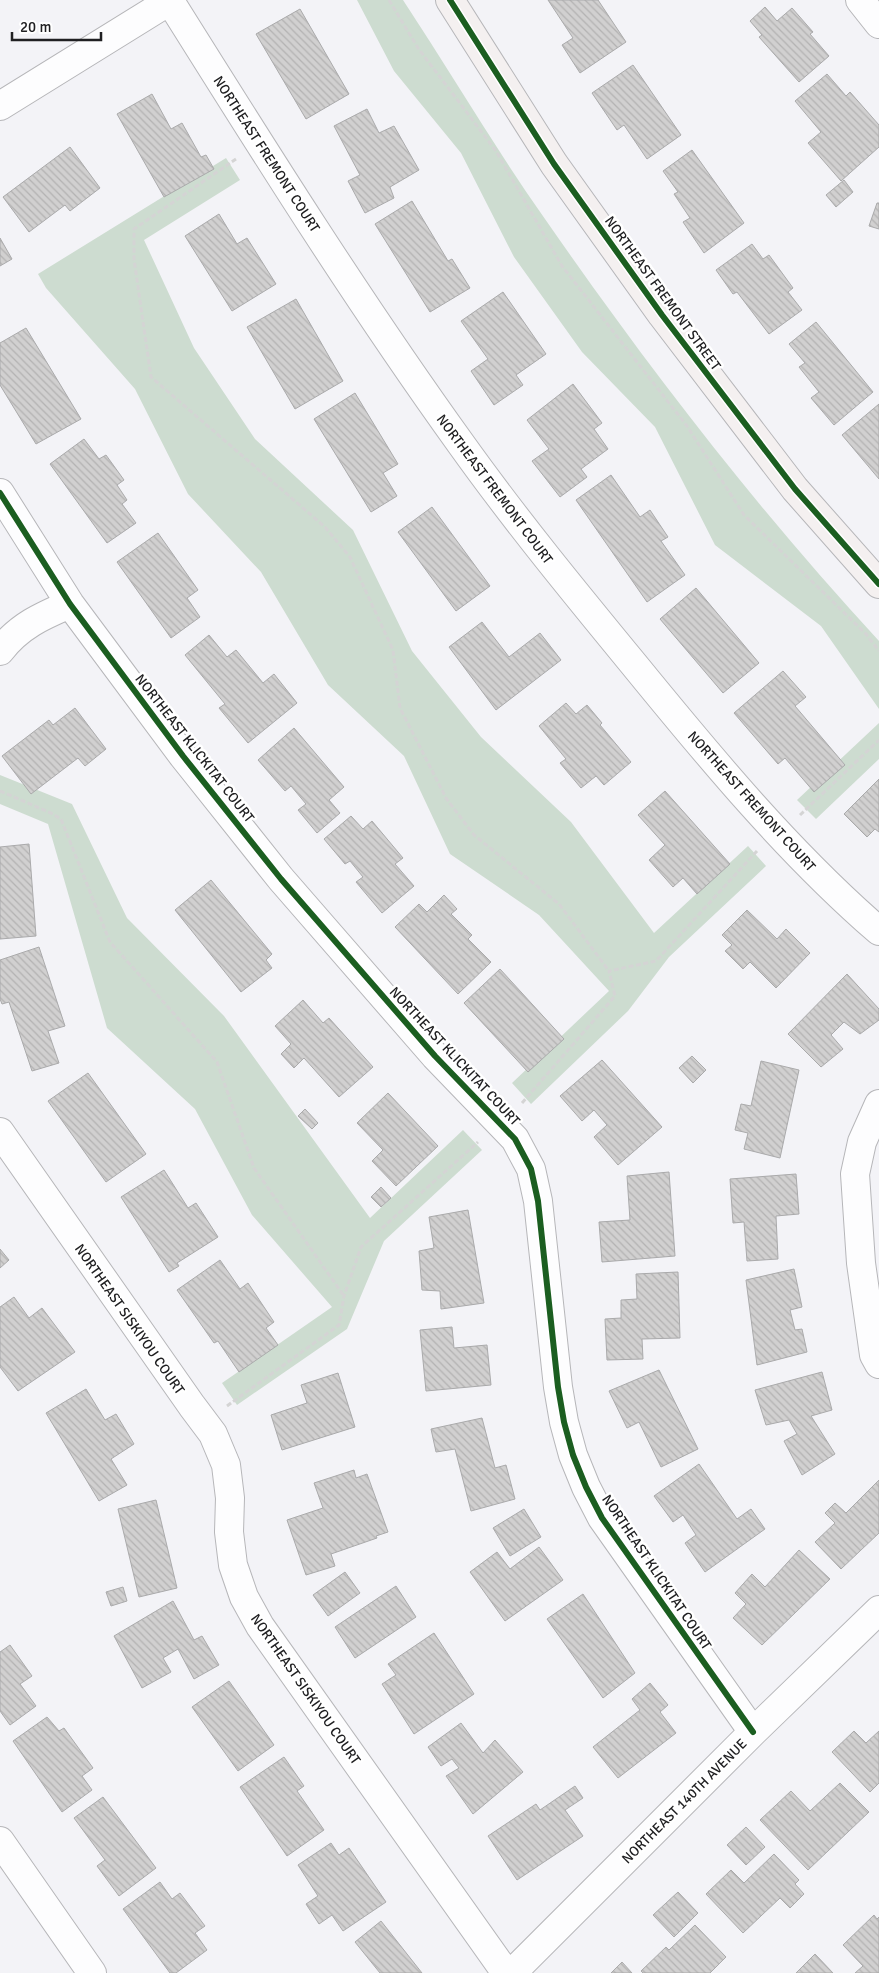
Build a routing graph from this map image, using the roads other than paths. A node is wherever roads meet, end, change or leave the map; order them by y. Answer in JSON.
{"nodes":[{"id":1,"x":170,"y":0,"type":"edge"},
{"id":2,"x":450,"y":0,"type":"edge"},
{"id":3,"x":860,"y":0,"type":"edge"},
{"id":4,"x":879,"y":24,"type":"edge"},
{"id":5,"x":0,"y":106,"type":"edge"},
{"id":6,"x":0,"y":493,"type":"edge"},
{"id":7,"x":879,"y":584,"type":"edge"},
{"id":8,"x":70,"y":604,"type":"junction"},
{"id":9,"x":0,"y":651,"type":"edge"},
{"id":10,"x":879,"y":931,"type":"edge"},
{"id":11,"x":879,"y":1104,"type":"edge"},
{"id":12,"x":0,"y":1132,"type":"edge"},
{"id":13,"x":879,"y":1364,"type":"edge"},
{"id":14,"x":879,"y":1610,"type":"edge"},
{"id":15,"x":753,"y":1732,"type":"junction"},
{"id":16,"x":0,"y":1841,"type":"edge"},
{"id":17,"x":92,"y":1973,"type":"edge"},
{"id":18,"x":506,"y":1973,"type":"edge"},
{"id":19,"x":512,"y":1973,"type":"edge"}],
"edges":[{"from":1,"to":5,"type":"street"},
{"from":1,"to":10,"type":"street","name":"NORTHEAST FREMONT COURT"},
{"from":2,"to":7,"type":"street","name":"NORTHEAST FREMONT STREET"},
{"from":3,"to":4,"type":"street"},
{"from":6,"to":8,"type":"street","name":"NORTHEAST KLICKITAT COURT"},
{"from":8,"to":9,"type":"street"},
{"from":8,"to":15,"type":"street","name":"NORTHEAST KLICKITAT COURT"},
{"from":11,"to":13,"type":"street"},
{"from":12,"to":18,"type":"street","name":"NORTHEAST SISKIYOU COURT"},
{"from":14,"to":15,"type":"street","name":"NORTHEAST 140TH AVENUE"},
{"from":15,"to":19,"type":"street","name":"NORTHEAST 140TH AVENUE"},
{"from":16,"to":17,"type":"street"}]}
